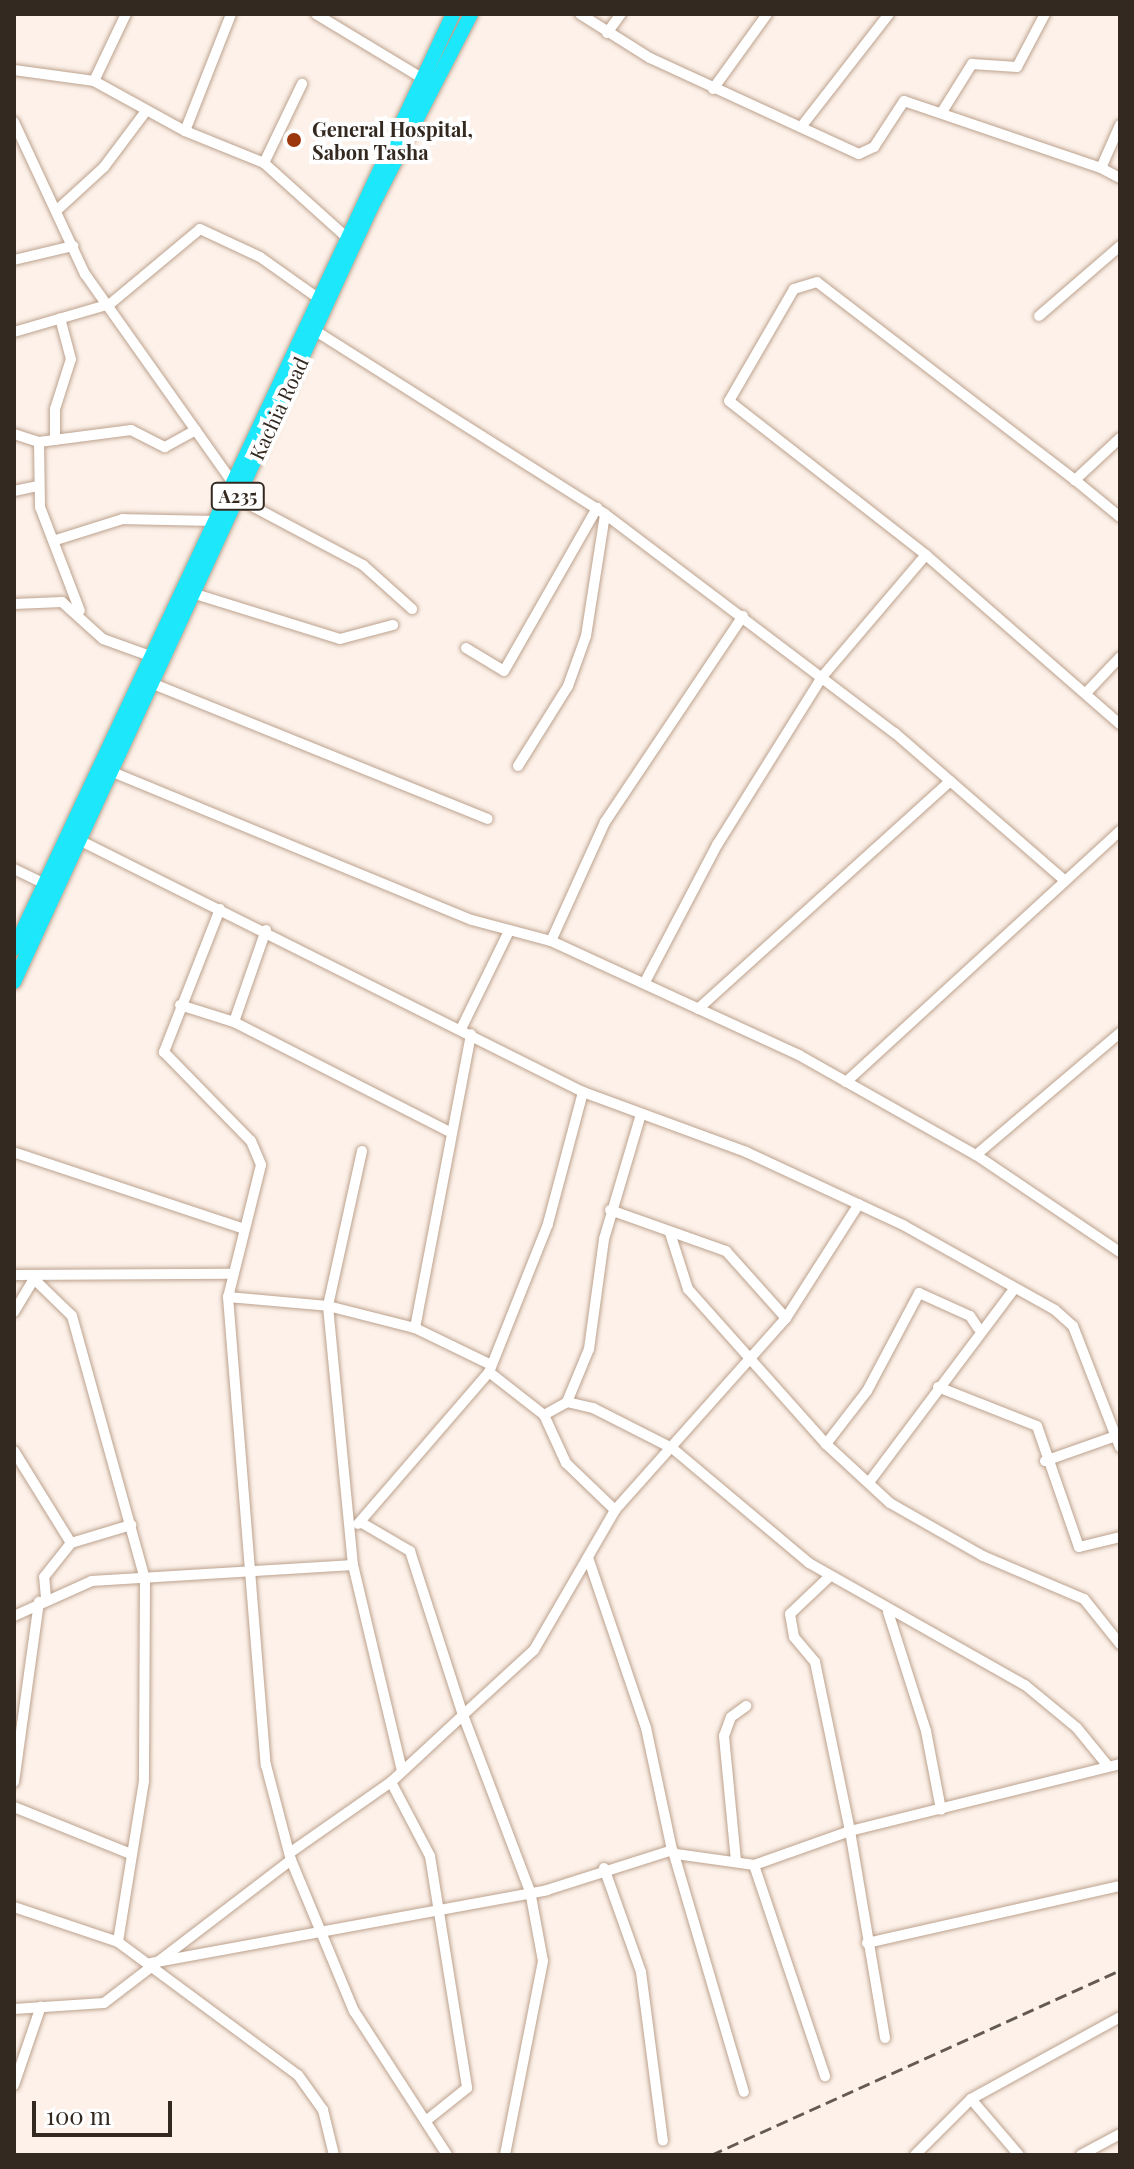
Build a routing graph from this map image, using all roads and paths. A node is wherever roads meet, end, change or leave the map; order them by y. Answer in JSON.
{"nodes":[{"id":1,"x":126,"y":14,"type":"edge"},
{"id":2,"x":231,"y":14,"type":"edge"},
{"id":3,"x":316,"y":14,"type":"edge"},
{"id":4,"x":453,"y":14,"type":"edge"},
{"id":5,"x":471,"y":14,"type":"edge"},
{"id":6,"x":580,"y":14,"type":"edge"},
{"id":7,"x":621,"y":14,"type":"edge"},
{"id":8,"x":767,"y":14,"type":"edge"},
{"id":9,"x":889,"y":14,"type":"edge"},
{"id":10,"x":1045,"y":14,"type":"edge"},
{"id":11,"x":607,"y":33,"type":"junction"},
{"id":12,"x":14,"y":70,"type":"edge"},
{"id":13,"x":420,"y":77,"type":"junction"},
{"id":14,"x":94,"y":81,"type":"junction"},
{"id":15,"x":302,"y":84,"type":"dead end"},
{"id":16,"x":713,"y":89,"type":"junction"},
{"id":17,"x":146,"y":111,"type":"junction"},
{"id":18,"x":942,"y":112,"type":"junction"},
{"id":19,"x":14,"y":122,"type":"edge"},
{"id":20,"x":1120,"y":125,"type":"edge"},
{"id":21,"x":801,"y":127,"type":"junction"},
{"id":22,"x":185,"y":131,"type":"junction"},
{"id":23,"x":264,"y":163,"type":"junction"},
{"id":24,"x":1101,"y":168,"type":"junction"},
{"id":25,"x":1120,"y":178,"type":"edge"},
{"id":26,"x":56,"y":211,"type":"junction"},
{"id":27,"x":344,"y":235,"type":"junction"},
{"id":28,"x":73,"y":246,"type":"junction"},
{"id":29,"x":1120,"y":246,"type":"edge"},
{"id":30,"x":14,"y":260,"type":"edge"},
{"id":31,"x":315,"y":296,"type":"junction"},
{"id":32,"x":110,"y":304,"type":"junction"},
{"id":33,"x":1039,"y":316,"type":"dead end"},
{"id":34,"x":60,"y":318,"type":"junction"},
{"id":35,"x":314,"y":330,"type":"junction"},
{"id":36,"x":14,"y":332,"type":"edge"},
{"id":37,"x":196,"y":430,"type":"junction"},
{"id":38,"x":14,"y":434,"type":"edge"},
{"id":39,"x":1120,"y":438,"type":"edge"},
{"id":40,"x":55,"y":440,"type":"junction"},
{"id":41,"x":39,"y":442,"type":"junction"},
{"id":42,"x":230,"y":479,"type":"junction"},
{"id":43,"x":1075,"y":480,"type":"junction"},
{"id":44,"x":38,"y":486,"type":"junction"},
{"id":45,"x":14,"y":491,"type":"edge"},
{"id":46,"x":237,"y":498,"type":"junction"},
{"id":47,"x":601,"y":511,"type":"junction"},
{"id":48,"x":1120,"y":517,"type":"edge"},
{"id":49,"x":210,"y":521,"type":"junction"},
{"id":50,"x":56,"y":540,"type":"junction"},
{"id":51,"x":926,"y":555,"type":"junction"},
{"id":52,"x":192,"y":593,"type":"junction"},
{"id":53,"x":14,"y":604,"type":"edge"},
{"id":54,"x":412,"y":609,"type":"dead end"},
{"id":55,"x":80,"y":611,"type":"junction"},
{"id":56,"x":743,"y":616,"type":"junction"},
{"id":57,"x":393,"y":625,"type":"dead end"},
{"id":58,"x":466,"y":648,"type":"dead end"},
{"id":59,"x":150,"y":656,"type":"junction"},
{"id":60,"x":1120,"y":657,"type":"edge"},
{"id":61,"x":822,"y":677,"type":"junction"},
{"id":62,"x":151,"y":683,"type":"junction"},
{"id":63,"x":1087,"y":692,"type":"junction"},
{"id":64,"x":1120,"y":724,"type":"edge"},
{"id":65,"x":518,"y":766,"type":"dead end"},
{"id":66,"x":110,"y":771,"type":"junction"},
{"id":67,"x":950,"y":781,"type":"junction"},
{"id":68,"x":488,"y":819,"type":"dead end"},
{"id":69,"x":1120,"y":831,"type":"edge"},
{"id":70,"x":79,"y":840,"type":"junction"},
{"id":71,"x":14,"y":869,"type":"edge"},
{"id":72,"x":1064,"y":880,"type":"junction"},
{"id":73,"x":45,"y":884,"type":"junction"},
{"id":74,"x":220,"y":909,"type":"junction"},
{"id":75,"x":266,"y":930,"type":"junction"},
{"id":76,"x":509,"y":931,"type":"junction"},
{"id":77,"x":551,"y":941,"type":"junction"},
{"id":78,"x":14,"y":949,"type":"edge"},
{"id":79,"x":14,"y":982,"type":"edge"},
{"id":80,"x":645,"y":982,"type":"junction"},
{"id":81,"x":180,"y":1005,"type":"junction"},
{"id":82,"x":698,"y":1009,"type":"junction"},
{"id":83,"x":234,"y":1022,"type":"junction"},
{"id":84,"x":466,"y":1031,"type":"junction"},
{"id":85,"x":1120,"y":1033,"type":"edge"},
{"id":86,"x":846,"y":1082,"type":"junction"},
{"id":87,"x":583,"y":1092,"type":"junction"},
{"id":88,"x":641,"y":1114,"type":"junction"},
{"id":89,"x":450,"y":1132,"type":"junction"},
{"id":90,"x":362,"y":1151,"type":"dead end"},
{"id":91,"x":16,"y":1153,"type":"edge"},
{"id":92,"x":976,"y":1155,"type":"junction"},
{"id":93,"x":859,"y":1204,"type":"junction"},
{"id":94,"x":610,"y":1210,"type":"junction"},
{"id":95,"x":244,"y":1229,"type":"junction"},
{"id":96,"x":670,"y":1233,"type":"junction"},
{"id":97,"x":1119,"y":1246,"type":"edge"},
{"id":98,"x":232,"y":1274,"type":"junction"},
{"id":99,"x":14,"y":1275,"type":"edge"},
{"id":100,"x":34,"y":1279,"type":"junction"},
{"id":101,"x":1015,"y":1288,"type":"junction"},
{"id":102,"x":228,"y":1297,"type":"junction"},
{"id":103,"x":328,"y":1306,"type":"junction"},
{"id":104,"x":14,"y":1312,"type":"edge"},
{"id":105,"x":786,"y":1318,"type":"junction"},
{"id":106,"x":415,"y":1328,"type":"junction"},
{"id":107,"x":978,"y":1328,"type":"junction"},
{"id":108,"x":746,"y":1359,"type":"junction"},
{"id":109,"x":489,"y":1368,"type":"junction"},
{"id":110,"x":938,"y":1387,"type":"junction"},
{"id":111,"x":567,"y":1402,"type":"junction"},
{"id":112,"x":544,"y":1415,"type":"junction"},
{"id":113,"x":1118,"y":1442,"type":"edge"},
{"id":114,"x":826,"y":1444,"type":"junction"},
{"id":115,"x":672,"y":1448,"type":"junction"},
{"id":116,"x":14,"y":1451,"type":"edge"},
{"id":117,"x":1045,"y":1461,"type":"junction"},
{"id":118,"x":870,"y":1481,"type":"junction"},
{"id":119,"x":615,"y":1510,"type":"junction"},
{"id":120,"x":357,"y":1524,"type":"junction"},
{"id":121,"x":131,"y":1525,"type":"junction"},
{"id":122,"x":1120,"y":1537,"type":"edge"},
{"id":123,"x":71,"y":1543,"type":"junction"},
{"id":124,"x":588,"y":1558,"type":"junction"},
{"id":125,"x":353,"y":1565,"type":"junction"},
{"id":126,"x":252,"y":1574,"type":"junction"},
{"id":127,"x":830,"y":1576,"type":"junction"},
{"id":128,"x":145,"y":1579,"type":"junction"},
{"id":129,"x":43,"y":1600,"type":"junction"},
{"id":130,"x":888,"y":1612,"type":"junction"},
{"id":131,"x":14,"y":1616,"type":"edge"},
{"id":132,"x":1120,"y":1644,"type":"edge"},
{"id":133,"x":746,"y":1706,"type":"dead end"},
{"id":134,"x":463,"y":1715,"type":"junction"},
{"id":135,"x":1114,"y":1765,"type":"edge"},
{"id":136,"x":402,"y":1770,"type":"junction"},
{"id":137,"x":14,"y":1782,"type":"edge"},
{"id":138,"x":391,"y":1782,"type":"junction"},
{"id":139,"x":14,"y":1807,"type":"edge"},
{"id":140,"x":941,"y":1810,"type":"junction"},
{"id":141,"x":850,"y":1831,"type":"junction"},
{"id":142,"x":674,"y":1852,"type":"junction"},
{"id":143,"x":131,"y":1854,"type":"junction"},
{"id":144,"x":291,"y":1856,"type":"junction"},
{"id":145,"x":736,"y":1861,"type":"junction"},
{"id":146,"x":754,"y":1865,"type":"junction"},
{"id":147,"x":604,"y":1868,"type":"junction"},
{"id":148,"x":1120,"y":1886,"type":"edge"},
{"id":149,"x":530,"y":1891,"type":"junction"},
{"id":150,"x":14,"y":1907,"type":"edge"},
{"id":151,"x":444,"y":1912,"type":"junction"},
{"id":152,"x":319,"y":1931,"type":"junction"},
{"id":153,"x":118,"y":1942,"type":"junction"},
{"id":154,"x":867,"y":1943,"type":"junction"},
{"id":155,"x":151,"y":1963,"type":"junction"},
{"id":156,"x":41,"y":2006,"type":"junction"},
{"id":157,"x":14,"y":2009,"type":"edge"},
{"id":158,"x":1120,"y":2017,"type":"edge"},
{"id":159,"x":885,"y":2038,"type":"dead end"},
{"id":160,"x":825,"y":2076,"type":"dead end"},
{"id":161,"x":14,"y":2085,"type":"edge"},
{"id":162,"x":744,"y":2092,"type":"dead end"},
{"id":163,"x":971,"y":2099,"type":"junction"},
{"id":164,"x":427,"y":2120,"type":"junction"},
{"id":165,"x":1120,"y":2134,"type":"edge"},
{"id":166,"x":663,"y":2141,"type":"dead end"},
{"id":167,"x":334,"y":2155,"type":"edge"},
{"id":168,"x":447,"y":2155,"type":"edge"},
{"id":169,"x":505,"y":2155,"type":"edge"},
{"id":170,"x":915,"y":2155,"type":"edge"},
{"id":171,"x":1019,"y":2155,"type":"edge"},
{"id":172,"x":1081,"y":2155,"type":"edge"}],
"edges":[{"from":1,"to":14,"type":"street"},
{"from":2,"to":22,"type":"street"},
{"from":3,"to":13,"type":"street"},
{"from":4,"to":13,"type":"highway","name":"Kachia Road","number":"A235"},
{"from":5,"to":35,"type":"highway","name":"Kachia Road","number":"A235"},
{"from":6,"to":11,"type":"street"},
{"from":7,"to":11,"type":"street"},
{"from":8,"to":16,"type":"street"},
{"from":9,"to":21,"type":"street"},
{"from":10,"to":18,"type":"street"},
{"from":11,"to":16,"type":"street"},
{"from":12,"to":14,"type":"street"},
{"from":13,"to":27,"type":"highway","name":"Kachia Road","number":"A235"},
{"from":14,"to":17,"type":"street"},
{"from":15,"to":23,"type":"street"},
{"from":16,"to":21,"type":"street"},
{"from":17,"to":22,"type":"street"},
{"from":17,"to":26,"type":"street"},
{"from":18,"to":21,"type":"street"},
{"from":18,"to":24,"type":"street"},
{"from":19,"to":26,"type":"street"},
{"from":20,"to":24,"type":"street"},
{"from":22,"to":23,"type":"street"},
{"from":23,"to":27,"type":"street"},
{"from":24,"to":25,"type":"street"},
{"from":26,"to":28,"type":"street"},
{"from":27,"to":31,"type":"highway","name":"Kachia Road","number":"A235"},
{"from":28,"to":30,"type":"street"},
{"from":28,"to":32,"type":"street"},
{"from":29,"to":33,"type":"street"},
{"from":31,"to":32,"type":"street"},
{"from":31,"to":42,"type":"highway","name":"Kachia Road","number":"A235"},
{"from":32,"to":34,"type":"street"},
{"from":32,"to":37,"type":"street"},
{"from":34,"to":36,"type":"street"},
{"from":34,"to":40,"type":"street"},
{"from":35,"to":46,"type":"highway","name":"Kachia Road","number":"A235"},
{"from":35,"to":47,"type":"street"},
{"from":37,"to":40,"type":"street"},
{"from":37,"to":42,"type":"street"},
{"from":38,"to":41,"type":"street"},
{"from":39,"to":43,"type":"street"},
{"from":40,"to":41,"type":"street"},
{"from":41,"to":44,"type":"street"},
{"from":42,"to":49,"type":"highway","name":"Kachia Road","number":"A235"},
{"from":43,"to":48,"type":"street"},
{"from":43,"to":51,"type":"street"},
{"from":44,"to":45,"type":"street"},
{"from":44,"to":50,"type":"street"},
{"from":46,"to":52,"type":"highway","name":"Kachia Road","number":"A235"},
{"from":46,"to":54,"type":"street"},
{"from":47,"to":56,"type":"street"},
{"from":47,"to":58,"type":"street"},
{"from":47,"to":65,"type":"street"},
{"from":49,"to":50,"type":"street"},
{"from":49,"to":59,"type":"highway","name":"Kachia Road","number":"A235"},
{"from":50,"to":55,"type":"street"},
{"from":51,"to":61,"type":"street"},
{"from":51,"to":63,"type":"street"},
{"from":52,"to":57,"type":"street"},
{"from":52,"to":62,"type":"highway","name":"Kachia Road","number":"A235"},
{"from":53,"to":55,"type":"street"},
{"from":55,"to":59,"type":"street"},
{"from":56,"to":61,"type":"street"},
{"from":56,"to":77,"type":"street"},
{"from":59,"to":73,"type":"highway","name":"Kachia Road","number":"A235"},
{"from":60,"to":63,"type":"street"},
{"from":61,"to":67,"type":"street"},
{"from":61,"to":80,"type":"street"},
{"from":62,"to":66,"type":"highway","name":"Kachia Road","number":"A235"},
{"from":62,"to":68,"type":"street"},
{"from":63,"to":64,"type":"street"},
{"from":66,"to":70,"type":"highway","name":"Kachia Road","number":"A235"},
{"from":66,"to":76,"type":"street"},
{"from":67,"to":72,"type":"street"},
{"from":67,"to":82,"type":"street"},
{"from":69,"to":72,"type":"street"},
{"from":70,"to":74,"type":"street"},
{"from":70,"to":79,"type":"highway","name":"Kachia Road","number":"A235"},
{"from":71,"to":73,"type":"street"},
{"from":72,"to":86,"type":"street"},
{"from":73,"to":78,"type":"highway","name":"Kachia Road","number":"A235"},
{"from":74,"to":75,"type":"street"},
{"from":74,"to":81,"type":"street"},
{"from":75,"to":83,"type":"street"},
{"from":75,"to":84,"type":"street"},
{"from":76,"to":77,"type":"street"},
{"from":76,"to":84,"type":"street"},
{"from":77,"to":80,"type":"street"},
{"from":80,"to":82,"type":"street"},
{"from":81,"to":83,"type":"street"},
{"from":81,"to":95,"type":"street"},
{"from":82,"to":86,"type":"street"},
{"from":83,"to":89,"type":"street"},
{"from":84,"to":87,"type":"street"},
{"from":84,"to":89,"type":"street"},
{"from":85,"to":92,"type":"street"},
{"from":86,"to":92,"type":"street"},
{"from":87,"to":88,"type":"street"},
{"from":87,"to":109,"type":"street"},
{"from":88,"to":93,"type":"street"},
{"from":88,"to":94,"type":"street"},
{"from":89,"to":106,"type":"street"},
{"from":90,"to":103,"type":"street"},
{"from":91,"to":95,"type":"street"},
{"from":92,"to":97,"type":"street"},
{"from":93,"to":101,"type":"street"},
{"from":93,"to":105,"type":"street"},
{"from":94,"to":96,"type":"street"},
{"from":94,"to":111,"type":"street"},
{"from":95,"to":98,"type":"street"},
{"from":96,"to":105,"type":"street"},
{"from":96,"to":108,"type":"street"},
{"from":98,"to":100,"type":"street"},
{"from":98,"to":102,"type":"street"},
{"from":99,"to":100,"type":"street"},
{"from":100,"to":104,"type":"street"},
{"from":100,"to":121,"type":"street"},
{"from":101,"to":107,"type":"street"},
{"from":101,"to":113,"type":"street"},
{"from":102,"to":103,"type":"street"},
{"from":102,"to":126,"type":"street"},
{"from":103,"to":106,"type":"street"},
{"from":103,"to":120,"type":"street"},
{"from":105,"to":108,"type":"street"},
{"from":106,"to":109,"type":"street"},
{"from":107,"to":110,"type":"street"},
{"from":107,"to":114,"type":"street"},
{"from":108,"to":114,"type":"street"},
{"from":108,"to":115,"type":"street"},
{"from":109,"to":112,"type":"street"},
{"from":109,"to":120,"type":"street"},
{"from":110,"to":117,"type":"street"},
{"from":110,"to":118,"type":"street"},
{"from":111,"to":112,"type":"street"},
{"from":111,"to":115,"type":"street"},
{"from":112,"to":119,"type":"street"},
{"from":113,"to":117,"type":"street"},
{"from":114,"to":118,"type":"street"},
{"from":115,"to":119,"type":"street"},
{"from":115,"to":127,"type":"street"},
{"from":116,"to":123,"type":"street"},
{"from":117,"to":122,"type":"street"},
{"from":118,"to":132,"type":"street"},
{"from":119,"to":124,"type":"street"},
{"from":120,"to":125,"type":"street"},
{"from":120,"to":134,"type":"street"},
{"from":121,"to":123,"type":"street"},
{"from":121,"to":128,"type":"street"},
{"from":123,"to":129,"type":"street"},
{"from":124,"to":134,"type":"street"},
{"from":124,"to":142,"type":"street"},
{"from":125,"to":126,"type":"street"},
{"from":125,"to":136,"type":"street"},
{"from":126,"to":128,"type":"street"},
{"from":126,"to":144,"type":"street"},
{"from":127,"to":130,"type":"street"},
{"from":127,"to":141,"type":"street"},
{"from":128,"to":129,"type":"street"},
{"from":128,"to":143,"type":"street"},
{"from":129,"to":131,"type":"street"},
{"from":129,"to":137,"type":"street"},
{"from":130,"to":135,"type":"street"},
{"from":130,"to":140,"type":"street"},
{"from":133,"to":145,"type":"street"},
{"from":134,"to":136,"type":"street"},
{"from":134,"to":149,"type":"street"},
{"from":135,"to":140,"type":"street"},
{"from":136,"to":138,"type":"street"},
{"from":138,"to":144,"type":"street"},
{"from":138,"to":151,"type":"street"},
{"from":139,"to":143,"type":"street"},
{"from":140,"to":141,"type":"street"},
{"from":141,"to":146,"type":"street"},
{"from":141,"to":154,"type":"street"},
{"from":142,"to":145,"type":"street"},
{"from":142,"to":147,"type":"street"},
{"from":142,"to":162,"type":"street"},
{"from":143,"to":153,"type":"street"},
{"from":144,"to":152,"type":"street"},
{"from":144,"to":155,"type":"street"},
{"from":145,"to":146,"type":"street"},
{"from":146,"to":160,"type":"street"},
{"from":147,"to":149,"type":"street"},
{"from":147,"to":166,"type":"street"},
{"from":148,"to":154,"type":"street"},
{"from":149,"to":151,"type":"street"},
{"from":149,"to":169,"type":"street"},
{"from":150,"to":153,"type":"street"},
{"from":151,"to":152,"type":"street"},
{"from":151,"to":164,"type":"street"},
{"from":152,"to":155,"type":"street"},
{"from":152,"to":164,"type":"street"},
{"from":153,"to":155,"type":"street"},
{"from":154,"to":159,"type":"street"},
{"from":155,"to":156,"type":"street"},
{"from":155,"to":167,"type":"street"},
{"from":156,"to":157,"type":"street"},
{"from":156,"to":161,"type":"street"},
{"from":158,"to":163,"type":"street"},
{"from":163,"to":170,"type":"street"},
{"from":163,"to":171,"type":"street"},
{"from":164,"to":168,"type":"street"},
{"from":165,"to":172,"type":"street"}]}
